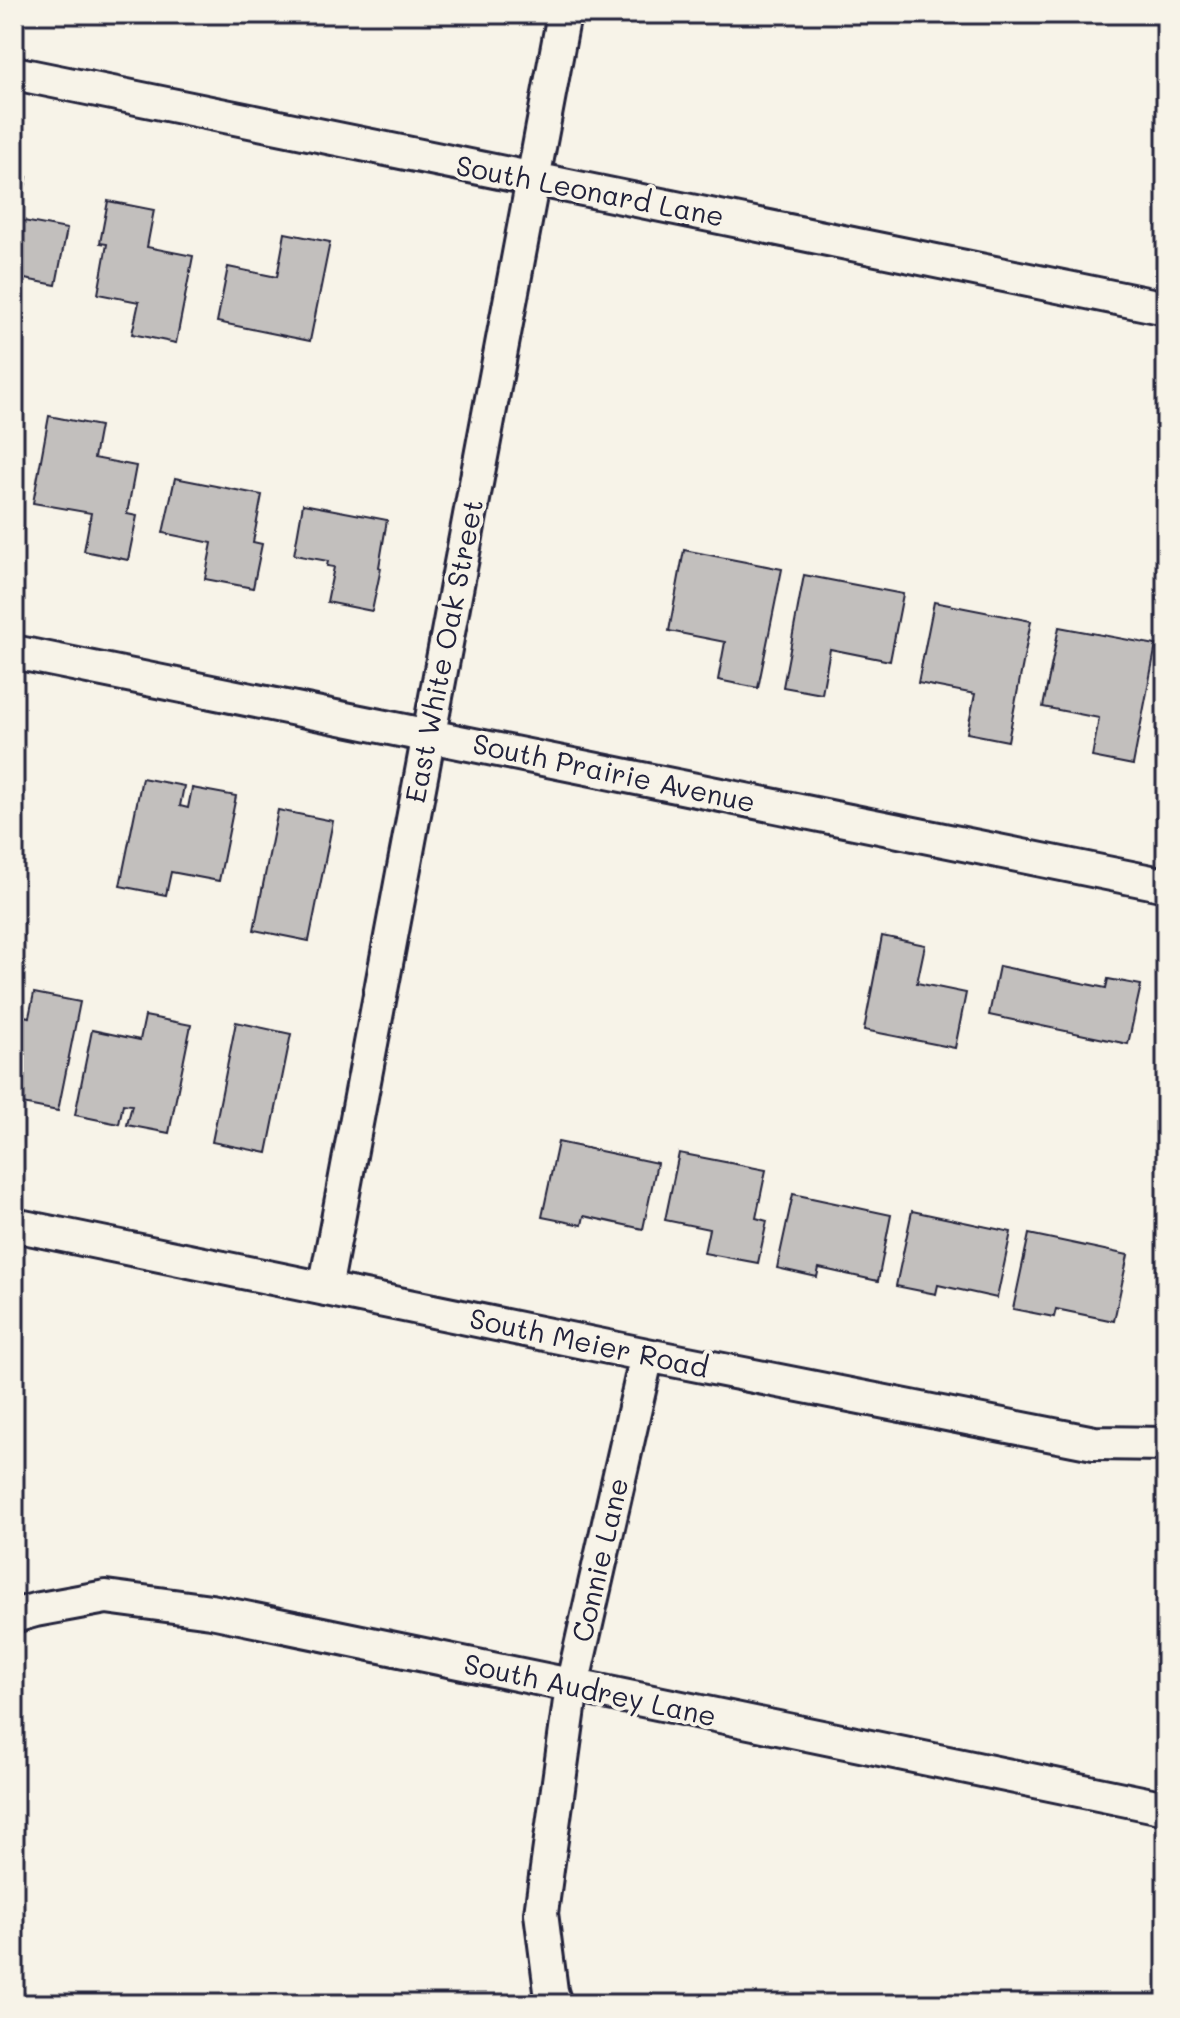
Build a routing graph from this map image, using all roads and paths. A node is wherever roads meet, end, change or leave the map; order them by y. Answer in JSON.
{"nodes":[{"id":1,"x":564,"y":14,"type":"edge"},
{"id":2,"x":14,"y":73,"type":"edge"},
{"id":3,"x":533,"y":180,"type":"junction"},
{"id":4,"x":1166,"y":308,"type":"edge"},
{"id":5,"x":14,"y":652,"type":"edge"},
{"id":6,"x":428,"y":735,"type":"junction"},
{"id":7,"x":1166,"y":885,"type":"edge"},
{"id":8,"x":14,"y":1225,"type":"edge"},
{"id":9,"x":325,"y":1289,"type":"junction"},
{"id":10,"x":647,"y":1355,"type":"junction"},
{"id":11,"x":1166,"y":1444,"type":"edge"},
{"id":12,"x":14,"y":1616,"type":"edge"},
{"id":13,"x":572,"y":1686,"type":"junction"},
{"id":14,"x":1166,"y":1808,"type":"edge"},
{"id":15,"x":555,"y":2004,"type":"edge"}],
"edges":[{"from":1,"to":3,"type":"street","name":"East White Oak Street"},
{"from":2,"to":3,"type":"street","name":"South Leonard Lane"},
{"from":3,"to":4,"type":"street","name":"South Leonard Lane"},
{"from":3,"to":6,"type":"street","name":"East White Oak Street"},
{"from":5,"to":6,"type":"street","name":"South Prairie Avenue"},
{"from":6,"to":7,"type":"street","name":"South Prairie Avenue"},
{"from":6,"to":9,"type":"street","name":"East White Oak Street"},
{"from":8,"to":9,"type":"street","name":"South Meier Road"},
{"from":9,"to":10,"type":"street","name":"South Meier Road"},
{"from":10,"to":11,"type":"street","name":"South Meier Road"},
{"from":10,"to":13,"type":"street","name":"Connie Lane"},
{"from":12,"to":13,"type":"street","name":"South Audrey Lane"},
{"from":13,"to":14,"type":"street","name":"South Audrey Lane"},
{"from":13,"to":15,"type":"street","name":"Connie Lane"}]}
